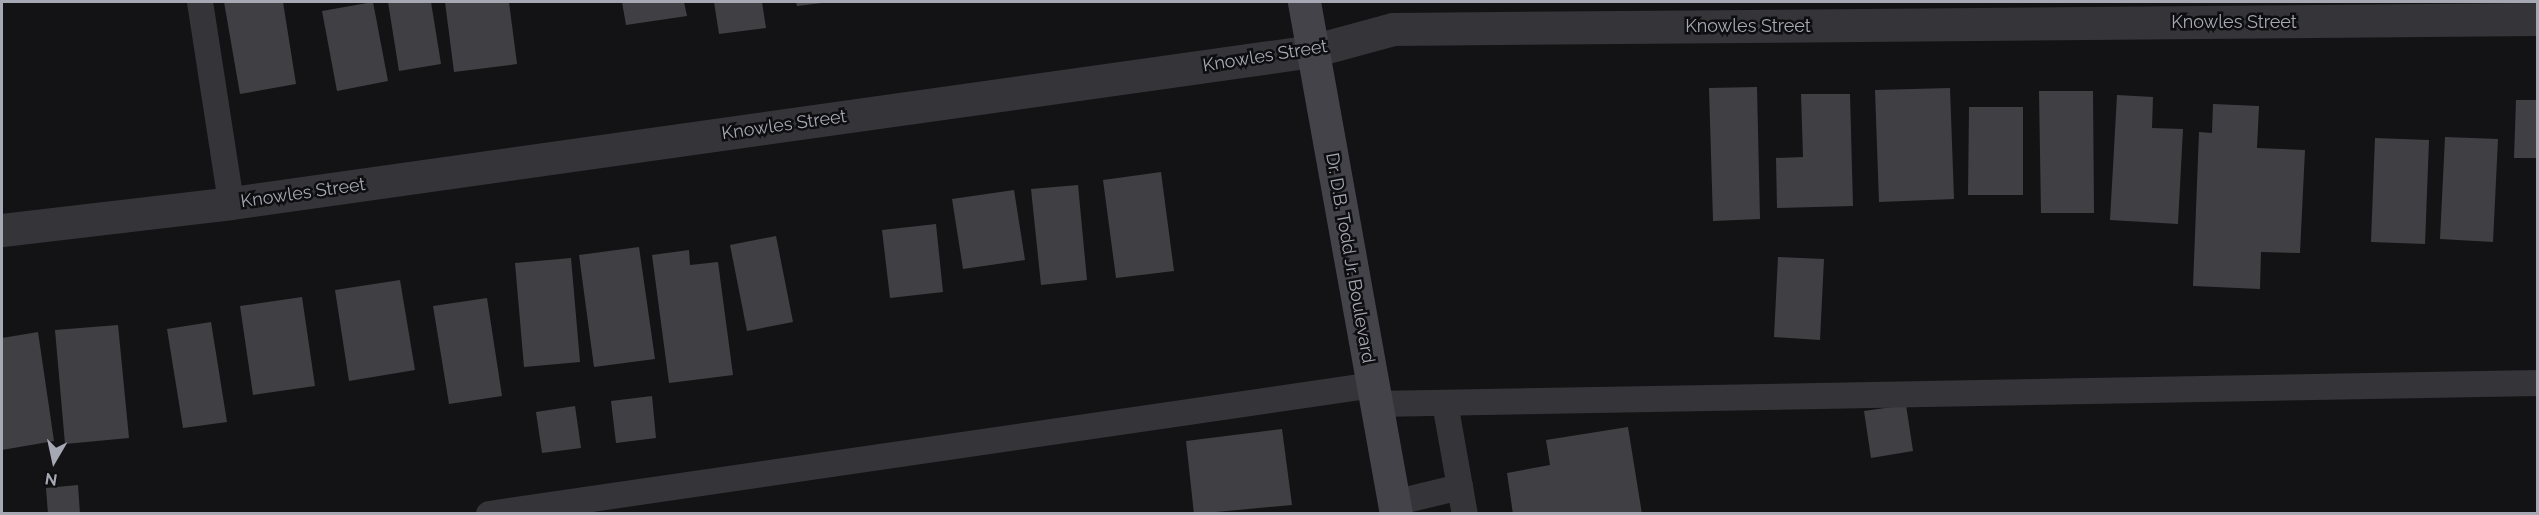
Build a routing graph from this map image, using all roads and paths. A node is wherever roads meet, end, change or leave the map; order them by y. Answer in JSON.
{"nodes":[{"id":1,"x":200,"y":2,"type":"edge"},
{"id":2,"x":1304,"y":2,"type":"edge"},
{"id":3,"x":2538,"y":19,"type":"edge"},
{"id":4,"x":1312,"y":51,"type":"junction"},
{"id":5,"x":231,"y":203,"type":"junction"},
{"id":6,"x":2,"y":230,"type":"edge"},
{"id":7,"x":2538,"y":383,"type":"edge"},
{"id":8,"x":1374,"y":395,"type":"junction"},
{"id":9,"x":1445,"y":403,"type":"junction"},
{"id":10,"x":1460,"y":488,"type":"junction"},
{"id":11,"x":1395,"y":508,"type":"edge"},
{"id":12,"x":489,"y":513,"type":"edge"},
{"id":13,"x":1465,"y":513,"type":"edge"}],
"edges":[{"from":1,"to":5,"type":"lane"},
{"from":2,"to":4,"type":"main road","name":"Dr. D.B. Todd Jr. Boulevard"},
{"from":3,"to":4,"type":"street","name":"Knowles Street"},
{"from":4,"to":5,"type":"street","name":"Knowles Street"},
{"from":4,"to":8,"type":"main road","name":"Dr. D.B. Todd Jr. Boulevard"},
{"from":5,"to":6,"type":"street","name":"Knowles Street"},
{"from":7,"to":9,"type":"lane"},
{"from":8,"to":9,"type":"lane"},
{"from":8,"to":11,"type":"main road","name":"Dr. D.B. Todd Jr. Boulevard"},
{"from":8,"to":12,"type":"lane"},
{"from":9,"to":10,"type":"lane"},
{"from":10,"to":11,"type":"lane"},
{"from":10,"to":13,"type":"lane"}]}
